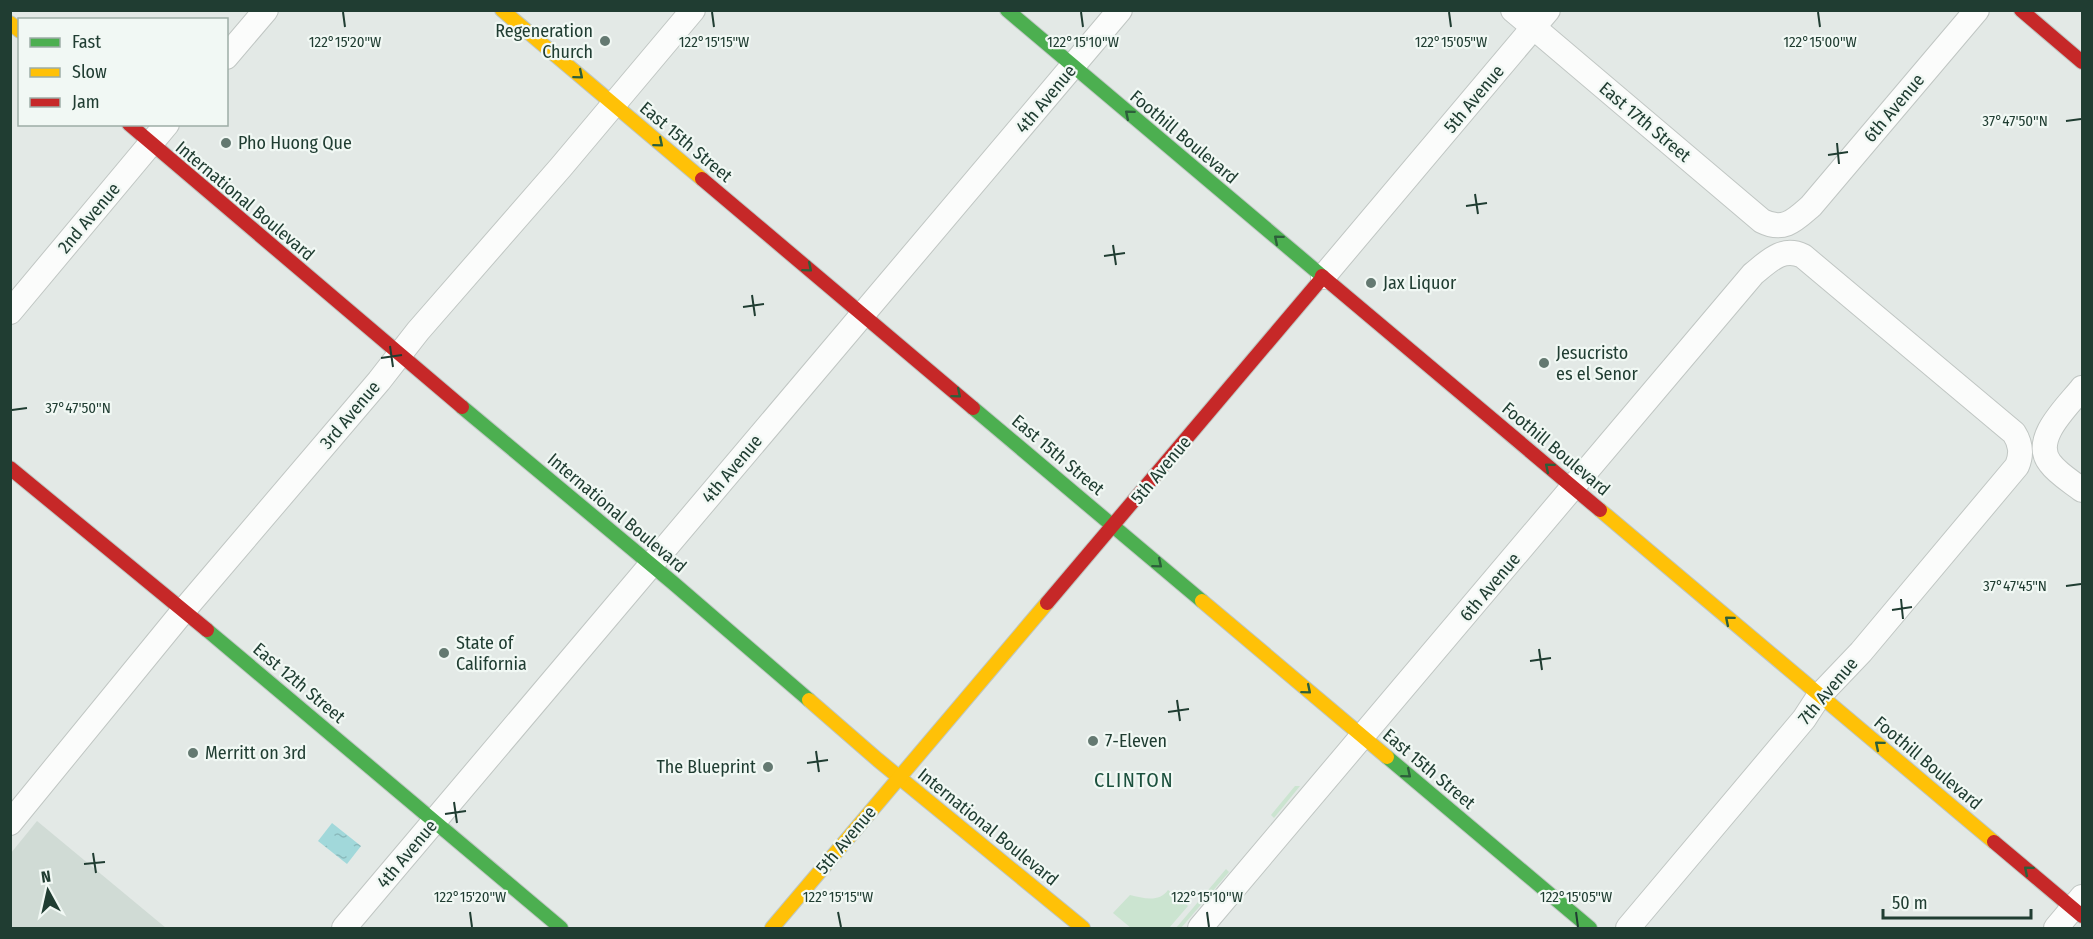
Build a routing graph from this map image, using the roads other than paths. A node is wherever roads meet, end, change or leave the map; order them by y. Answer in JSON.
{"nodes":[{"id":1,"x":266,"y":10,"type":"edge"},
{"id":2,"x":502,"y":10,"type":"edge"},
{"id":3,"x":693,"y":10,"type":"edge"},
{"id":4,"x":1006,"y":10,"type":"edge"},
{"id":5,"x":1120,"y":10,"type":"edge"},
{"id":6,"x":1513,"y":10,"type":"edge"},
{"id":7,"x":1977,"y":10,"type":"edge"},
{"id":8,"x":2022,"y":10,"type":"edge"},
{"id":9,"x":1541,"y":19,"type":"edge"},
{"id":10,"x":228,"y":55,"type":"edge"},
{"id":11,"x":2082,"y":62,"type":"edge"},
{"id":12,"x":1073,"y":67,"type":"junction"},
{"id":13,"x":614,"y":105,"type":"junction"},
{"id":14,"x":131,"y":126,"type":"edge"},
{"id":15,"x":165,"y":126,"type":"edge"},
{"id":16,"x":151,"y":144,"type":"junction"},
{"id":17,"x":1781,"y":226,"type":"joint"},
{"id":18,"x":1323,"y":277,"type":"junction"},
{"id":19,"x":10,"y":312,"type":"edge"},
{"id":20,"x":864,"y":315,"type":"junction"},
{"id":21,"x":400,"y":355,"type":"junction"},
{"id":22,"x":2082,"y":388,"type":"edge"},
{"id":23,"x":2021,"y":450,"type":"joint"},
{"id":24,"x":10,"y":468,"type":"edge"},
{"id":25,"x":1574,"y":488,"type":"junction"},
{"id":26,"x":2082,"y":490,"type":"edge"},
{"id":27,"x":1114,"y":526,"type":"junction"},
{"id":28,"x":651,"y":564,"type":"junction"},
{"id":29,"x":184,"y":610,"type":"junction"},
{"id":30,"x":1820,"y":696,"type":"junction"},
{"id":31,"x":1362,"y":737,"type":"junction"},
{"id":32,"x":899,"y":778,"type":"junction"},
{"id":33,"x":434,"y":822,"type":"junction"},
{"id":34,"x":10,"y":823,"type":"edge"},
{"id":35,"x":2079,"y":907,"type":"edge"},
{"id":36,"x":344,"y":928,"type":"edge"},
{"id":37,"x":561,"y":928,"type":"edge"},
{"id":38,"x":772,"y":928,"type":"edge"},
{"id":39,"x":1083,"y":928,"type":"edge"},
{"id":40,"x":1200,"y":928,"type":"edge"},
{"id":41,"x":1590,"y":928,"type":"edge"},
{"id":42,"x":1628,"y":928,"type":"edge"},
{"id":43,"x":2056,"y":928,"type":"edge"}],
"edges":[{"from":1,"to":10,"type":"street"},
{"from":2,"to":13,"type":"main road","name":"East 15th Street","one_way":true},
{"from":3,"to":13,"type":"street","name":"3rd Avenue"},
{"from":4,"to":12,"type":"main road","name":"Foothill Boulevard"},
{"from":5,"to":12,"type":"street","name":"4th Avenue"},
{"from":6,"to":9,"type":"street","name":"East 17th Street"},
{"from":7,"to":17,"type":"street","name":"6th Avenue"},
{"from":8,"to":11,"type":"main road"},
{"from":9,"to":17,"type":"street","name":"East 17th Street"},
{"from":9,"to":18,"type":"street","name":"5th Avenue"},
{"from":18,"to":12,"type":"main road","name":"Foothill Boulevard","one_way":true},
{"from":12,"to":20,"type":"street","name":"4th Avenue"},
{"from":13,"to":20,"type":"main road","name":"East 15th Street","one_way":true},
{"from":13,"to":21,"type":"street","name":"3rd Avenue"},
{"from":14,"to":16,"type":"main road","name":"International Boulevard"},
{"from":15,"to":16,"type":"street","name":"2nd Avenue"},
{"from":16,"to":19,"type":"street","name":"2nd Avenue"},
{"from":16,"to":21,"type":"main road","name":"International Boulevard"},
{"from":25,"to":18,"type":"main road","name":"Foothill Boulevard","one_way":true},
{"from":18,"to":27,"type":"main road","name":"5th Avenue"},
{"from":20,"to":27,"type":"main road","name":"East 15th Street","one_way":true},
{"from":20,"to":28,"type":"street","name":"4th Avenue"},
{"from":21,"to":28,"type":"main road","name":"International Boulevard"},
{"from":21,"to":29,"type":"street","name":"3rd Avenue"},
{"from":22,"to":26,"type":"street"},
{"from":23,"to":25,"type":"street","name":"6th Avenue"},
{"from":23,"to":30,"type":"street","name":"7th Avenue"},
{"from":24,"to":29,"type":"main road","name":"East 12th Street"},
{"from":30,"to":25,"type":"main road","name":"Foothill Boulevard","one_way":true},
{"from":25,"to":31,"type":"street","name":"6th Avenue"},
{"from":27,"to":31,"type":"main road","name":"East 15th Street","one_way":true},
{"from":27,"to":32,"type":"main road","name":"5th Avenue"},
{"from":28,"to":32,"type":"main road","name":"International Boulevard"},
{"from":28,"to":33,"type":"street","name":"4th Avenue"},
{"from":29,"to":33,"type":"main road","name":"East 12th Street"},
{"from":29,"to":34,"type":"street","name":"3rd Avenue"},
{"from":35,"to":30,"type":"main road","name":"Foothill Boulevard","one_way":true},
{"from":30,"to":42,"type":"street","name":"7th Avenue"},
{"from":31,"to":40,"type":"street","name":"6th Avenue"},
{"from":31,"to":41,"type":"main road","name":"East 15th Street","one_way":true},
{"from":32,"to":38,"type":"main road","name":"5th Avenue"},
{"from":32,"to":39,"type":"main road","name":"International Boulevard"},
{"from":33,"to":36,"type":"street","name":"4th Avenue"},
{"from":33,"to":37,"type":"main road","name":"East 12th Street"},
{"from":35,"to":43,"type":"street"}]}
